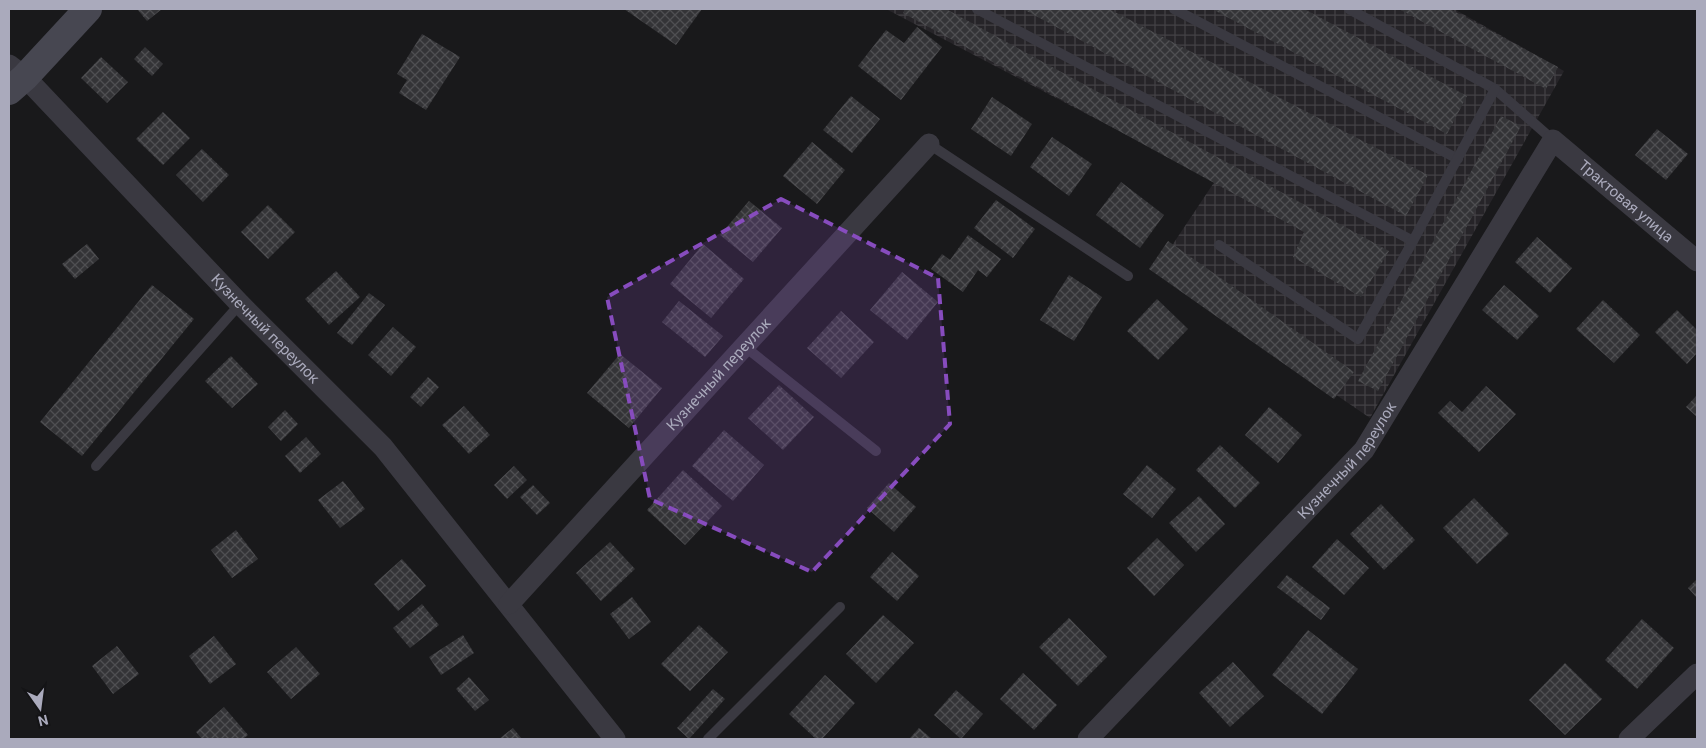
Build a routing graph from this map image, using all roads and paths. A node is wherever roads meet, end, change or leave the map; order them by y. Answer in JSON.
{"nodes":[{"id":1,"x":88,"y":9,"type":"edge"},
{"id":2,"x":977,"y":9,"type":"edge"},
{"id":3,"x":1174,"y":9,"type":"edge"},
{"id":4,"x":1349,"y":9,"type":"edge"},
{"id":5,"x":14,"y":77,"type":"edge"},
{"id":6,"x":1495,"y":89,"type":"junction"},
{"id":7,"x":1553,"y":140,"type":"junction"},
{"id":8,"x":929,"y":144,"type":"joint"},
{"id":9,"x":1458,"y":159,"type":"junction"},
{"id":10,"x":1413,"y":241,"type":"junction"},
{"id":11,"x":1219,"y":244,"type":"dead end"},
{"id":12,"x":1697,"y":261,"type":"edge"},
{"id":13,"x":1128,"y":276,"type":"dead end"},
{"id":14,"x":240,"y":304,"type":"junction"},
{"id":15,"x":744,"y":346,"type":"junction"},
{"id":16,"x":876,"y":451,"type":"dead end"},
{"id":17,"x":96,"y":466,"type":"dead end"},
{"id":18,"x":509,"y":604,"type":"junction"},
{"id":19,"x":840,"y":607,"type":"dead end"},
{"id":20,"x":1697,"y":674,"type":"edge"},
{"id":21,"x":615,"y":739,"type":"edge"},
{"id":22,"x":708,"y":739,"type":"edge"},
{"id":23,"x":1088,"y":739,"type":"edge"},
{"id":24,"x":1629,"y":739,"type":"edge"}],
"edges":[{"from":1,"to":5,"type":"street"},
{"from":2,"to":10,"type":"lane"},
{"from":3,"to":9,"type":"lane"},
{"from":4,"to":6,"type":"lane"},
{"from":5,"to":14,"type":"street","name":"Кузнечный переулок"},
{"from":6,"to":7,"type":"lane"},
{"from":6,"to":9,"type":"lane"},
{"from":7,"to":12,"type":"street","name":"Трактовая улица"},
{"from":7,"to":23,"type":"street","name":"Кузнечный переулок"},
{"from":8,"to":13,"type":"lane"},
{"from":8,"to":15,"type":"street","name":"Кузнечный переулок"},
{"from":9,"to":10,"type":"lane"},
{"from":10,"to":11,"type":"lane"},
{"from":14,"to":17,"type":"lane"},
{"from":14,"to":18,"type":"street","name":"Кузнечный переулок"},
{"from":15,"to":16,"type":"lane"},
{"from":15,"to":18,"type":"street","name":"Кузнечный переулок"},
{"from":18,"to":21,"type":"street","name":"Кузнечный переулок"},
{"from":19,"to":22,"type":"lane"},
{"from":20,"to":24,"type":"street"}]}
